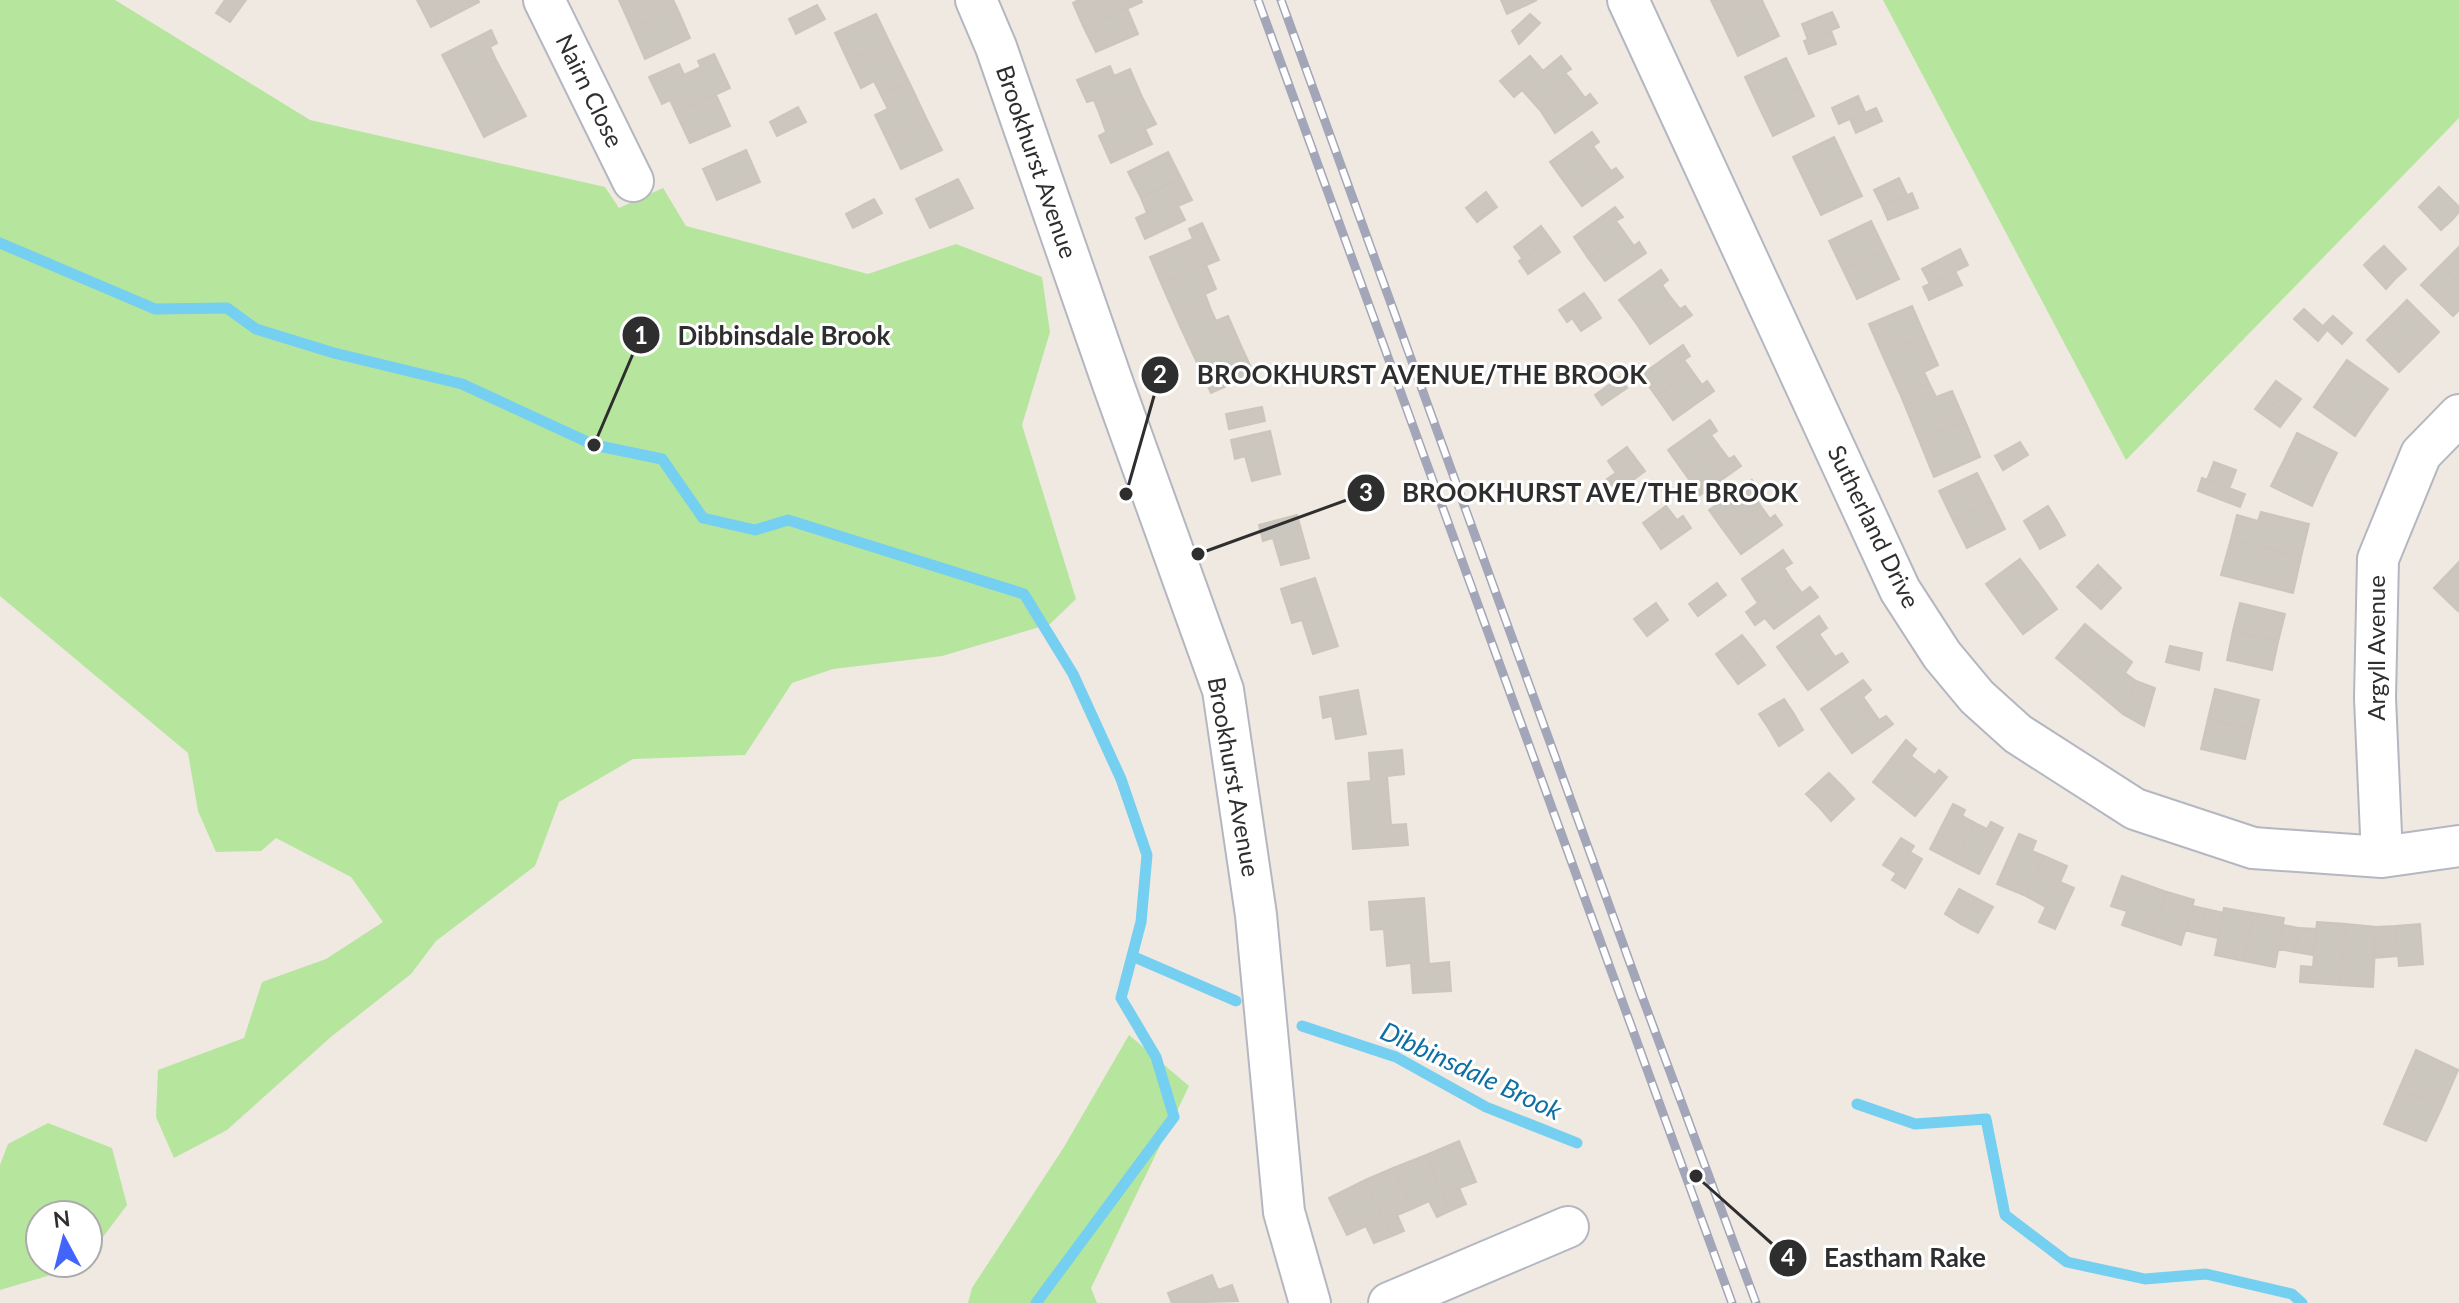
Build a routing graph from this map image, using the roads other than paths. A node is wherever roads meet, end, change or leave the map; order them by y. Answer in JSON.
{"nodes":[{"id":1,"x":544,"y":0,"type":"edge"},
{"id":2,"x":976,"y":0,"type":"edge"},
{"id":3,"x":1628,"y":0,"type":"edge"},
{"id":4,"x":633,"y":181,"type":"dead end"},
{"id":5,"x":2459,"y":415,"type":"edge"},
{"id":6,"x":2459,"y":846,"type":"edge"},
{"id":7,"x":2382,"y":857,"type":"junction"},
{"id":8,"x":1568,"y":1227,"type":"dead end"},
{"id":9,"x":1310,"y":1303,"type":"edge"},
{"id":10,"x":1389,"y":1303,"type":"edge"}],
"edges":[{"from":1,"to":4,"type":"street","name":"Nairn Close"},
{"from":2,"to":9,"type":"street","name":"Brookhurst Avenue"},
{"from":3,"to":7,"type":"street","name":"Sutherland Drive"},
{"from":5,"to":7,"type":"street","name":"Argyll Avenue"},
{"from":6,"to":7,"type":"street","name":"Sutherland Drive"},
{"from":8,"to":10,"type":"street"}]}
